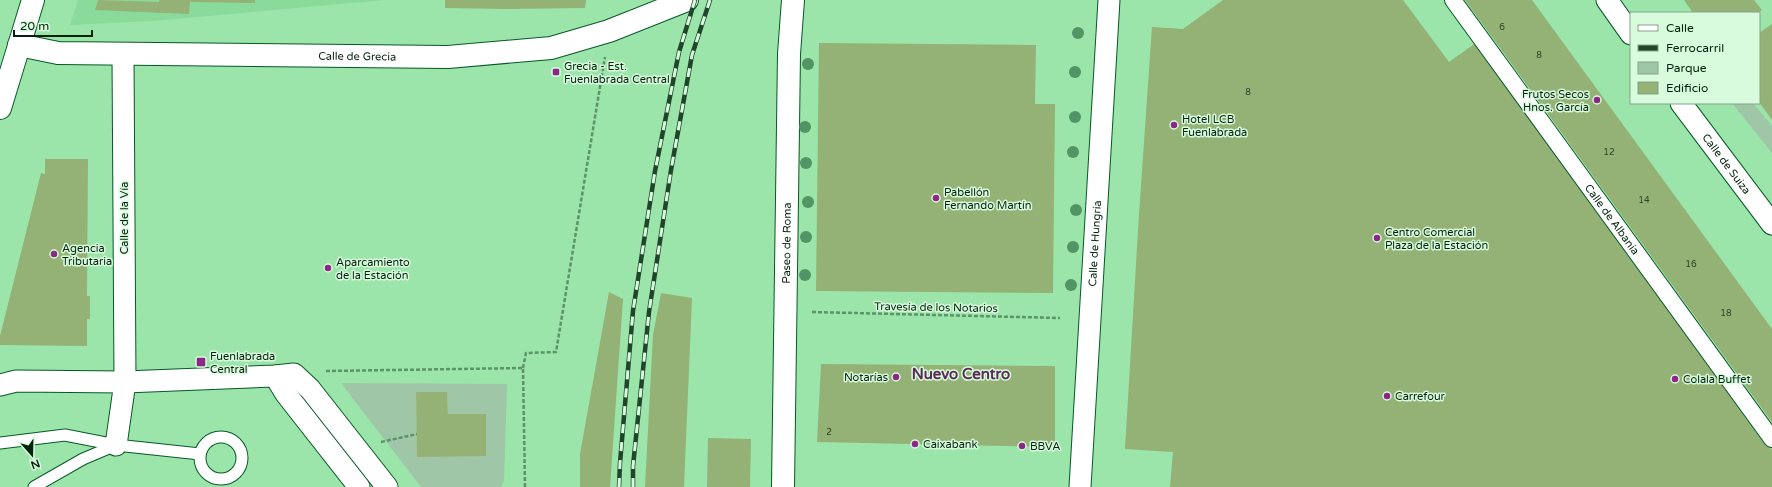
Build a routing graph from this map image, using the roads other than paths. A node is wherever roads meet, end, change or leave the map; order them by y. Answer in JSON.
{"nodes":[{"id":1,"x":33,"y":0,"type":"edge"},
{"id":2,"x":687,"y":0,"type":"edge"},
{"id":3,"x":793,"y":0,"type":"edge"},
{"id":4,"x":1109,"y":0,"type":"edge"},
{"id":5,"x":1453,"y":0,"type":"edge"},
{"id":6,"x":1606,"y":0,"type":"edge"},
{"id":7,"x":1630,"y":33,"type":"edge"},
{"id":8,"x":19,"y":44,"type":"junction"},
{"id":9,"x":123,"y":55,"type":"junction"},
{"id":10,"x":1681,"y":104,"type":"edge"},
{"id":11,"x":0,"y":108,"type":"edge"},
{"id":12,"x":1772,"y":224,"type":"edge"},
{"id":13,"x":275,"y":376,"type":"junction"},
{"id":14,"x":125,"y":382,"type":"junction"},
{"id":15,"x":0,"y":385,"type":"edge"},
{"id":16,"x":1772,"y":439,"type":"edge"},
{"id":17,"x":0,"y":443,"type":"edge"},
{"id":18,"x":116,"y":445,"type":"junction"},
{"id":19,"x":200,"y":454,"type":"junction"},
{"id":20,"x":226,"y":483,"type":"edge"},
{"id":21,"x":34,"y":487,"type":"edge"},
{"id":22,"x":359,"y":487,"type":"edge"},
{"id":23,"x":388,"y":487,"type":"edge"},
{"id":24,"x":783,"y":487,"type":"edge"},
{"id":25,"x":1080,"y":487,"type":"edge"}],
"edges":[{"from":1,"to":8,"type":"street"},
{"from":2,"to":9,"type":"street","name":"Calle de Grecia"},
{"from":3,"to":24,"type":"street","name":"Paseo de Roma"},
{"from":4,"to":25,"type":"street","name":"Calle de Hungría"},
{"from":5,"to":16,"type":"street","name":"Calle de Albania"},
{"from":6,"to":7,"type":"street"},
{"from":8,"to":9,"type":"street","name":"Calle de Grecia"},
{"from":8,"to":11,"type":"street"},
{"from":9,"to":14,"type":"street","name":"Calle de la Vía"},
{"from":10,"to":12,"type":"street","name":"Calle de Suiza"},
{"from":13,"to":14,"type":"street"},
{"from":13,"to":22,"type":"street"},
{"from":13,"to":23,"type":"street"},
{"from":14,"to":15,"type":"street"},
{"from":14,"to":18,"type":"street","name":"Calle de la Vía"},
{"from":17,"to":18,"type":"lane"},
{"from":18,"to":19,"type":"lane"},
{"from":18,"to":21,"type":"lane"},
{"from":19,"to":20,"type":"lane"},
{"from":19,"to":20,"type":"lane"}]}
